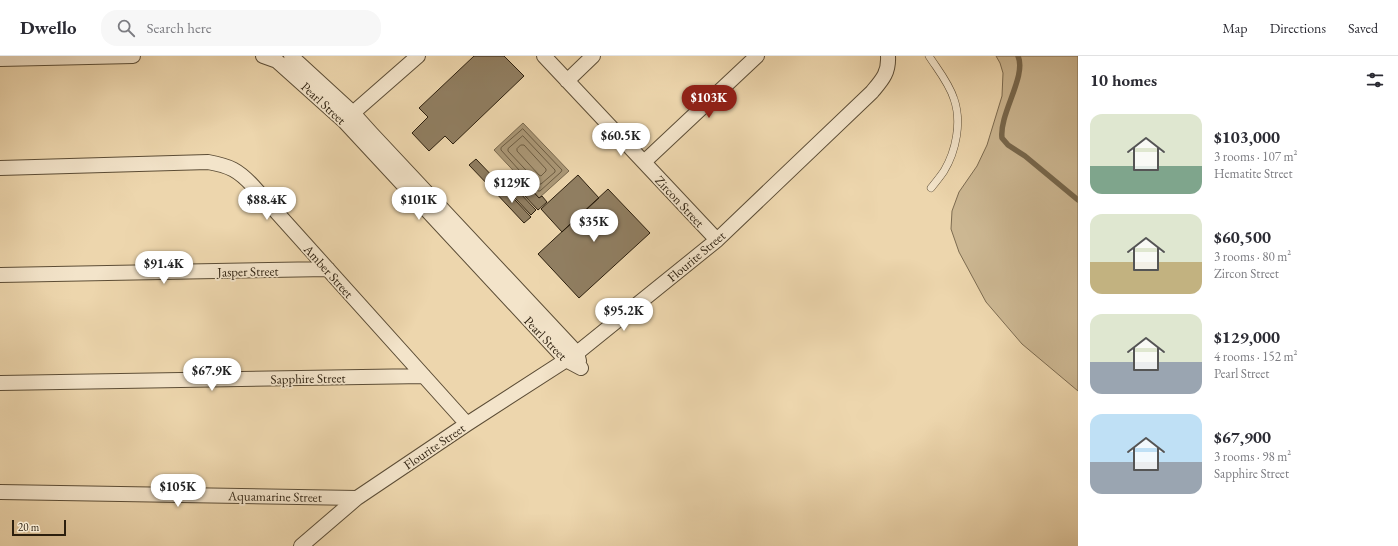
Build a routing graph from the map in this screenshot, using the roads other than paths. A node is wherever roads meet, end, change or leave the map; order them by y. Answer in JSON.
{"nodes":[{"id":1,"x":133,"y":56,"type":"edge"},
{"id":2,"x":262,"y":56,"type":"edge"},
{"id":3,"x":291,"y":56,"type":"edge"},
{"id":4,"x":418,"y":56,"type":"edge"},
{"id":5,"x":544,"y":56,"type":"edge"},
{"id":6,"x":593,"y":56,"type":"edge"},
{"id":7,"x":757,"y":56,"type":"edge"},
{"id":8,"x":929,"y":56,"type":"edge"},
{"id":9,"x":0,"y":59,"type":"edge"},
{"id":10,"x":888,"y":60,"type":"edge"},
{"id":11,"x":567,"y":81,"type":"junction"},
{"id":12,"x":348,"y":117,"type":"junction"},
{"id":13,"x":644,"y":162,"type":"junction"},
{"id":14,"x":0,"y":168,"type":"edge"},
{"id":15,"x":931,"y":188,"type":"dead end"},
{"id":16,"x":717,"y":240,"type":"junction"},
{"id":17,"x":328,"y":269,"type":"junction"},
{"id":18,"x":0,"y":275,"type":"edge"},
{"id":19,"x":572,"y":356,"type":"junction"},
{"id":20,"x":424,"y":376,"type":"junction"},
{"id":21,"x":0,"y":383,"type":"edge"},
{"id":22,"x":467,"y":424,"type":"junction"},
{"id":23,"x":0,"y":492,"type":"edge"},
{"id":24,"x":357,"y":498,"type":"junction"},
{"id":25,"x":301,"y":546,"type":"edge"}],
"edges":[{"from":1,"to":9,"type":"street"},
{"from":2,"to":12,"type":"street","name":"Pearl Street"},
{"from":3,"to":12,"type":"street","name":"Pearl Street"},
{"from":4,"to":12,"type":"street"},
{"from":5,"to":11,"type":"street","name":"Zircon Street"},
{"from":6,"to":11,"type":"street"},
{"from":7,"to":13,"type":"street"},
{"from":8,"to":15,"type":"lane"},
{"from":10,"to":16,"type":"street","name":"Flourite Street"},
{"from":11,"to":13,"type":"street","name":"Zircon Street"},
{"from":12,"to":19,"type":"street","name":"Pearl Street"},
{"from":13,"to":16,"type":"street","name":"Zircon Street"},
{"from":14,"to":17,"type":"street","name":"Amber Street"},
{"from":16,"to":19,"type":"street","name":"Flourite Street"},
{"from":17,"to":18,"type":"street","name":"Jasper Street"},
{"from":17,"to":20,"type":"street","name":"Amber Street"},
{"from":19,"to":22,"type":"street","name":"Flourite Street"},
{"from":20,"to":21,"type":"street","name":"Sapphire Street"},
{"from":20,"to":22,"type":"street","name":"Amber Street"},
{"from":22,"to":24,"type":"street","name":"Flourite Street"},
{"from":23,"to":24,"type":"street","name":"Aquamarine Street"},
{"from":24,"to":25,"type":"street","name":"Flourite Street"}]}
